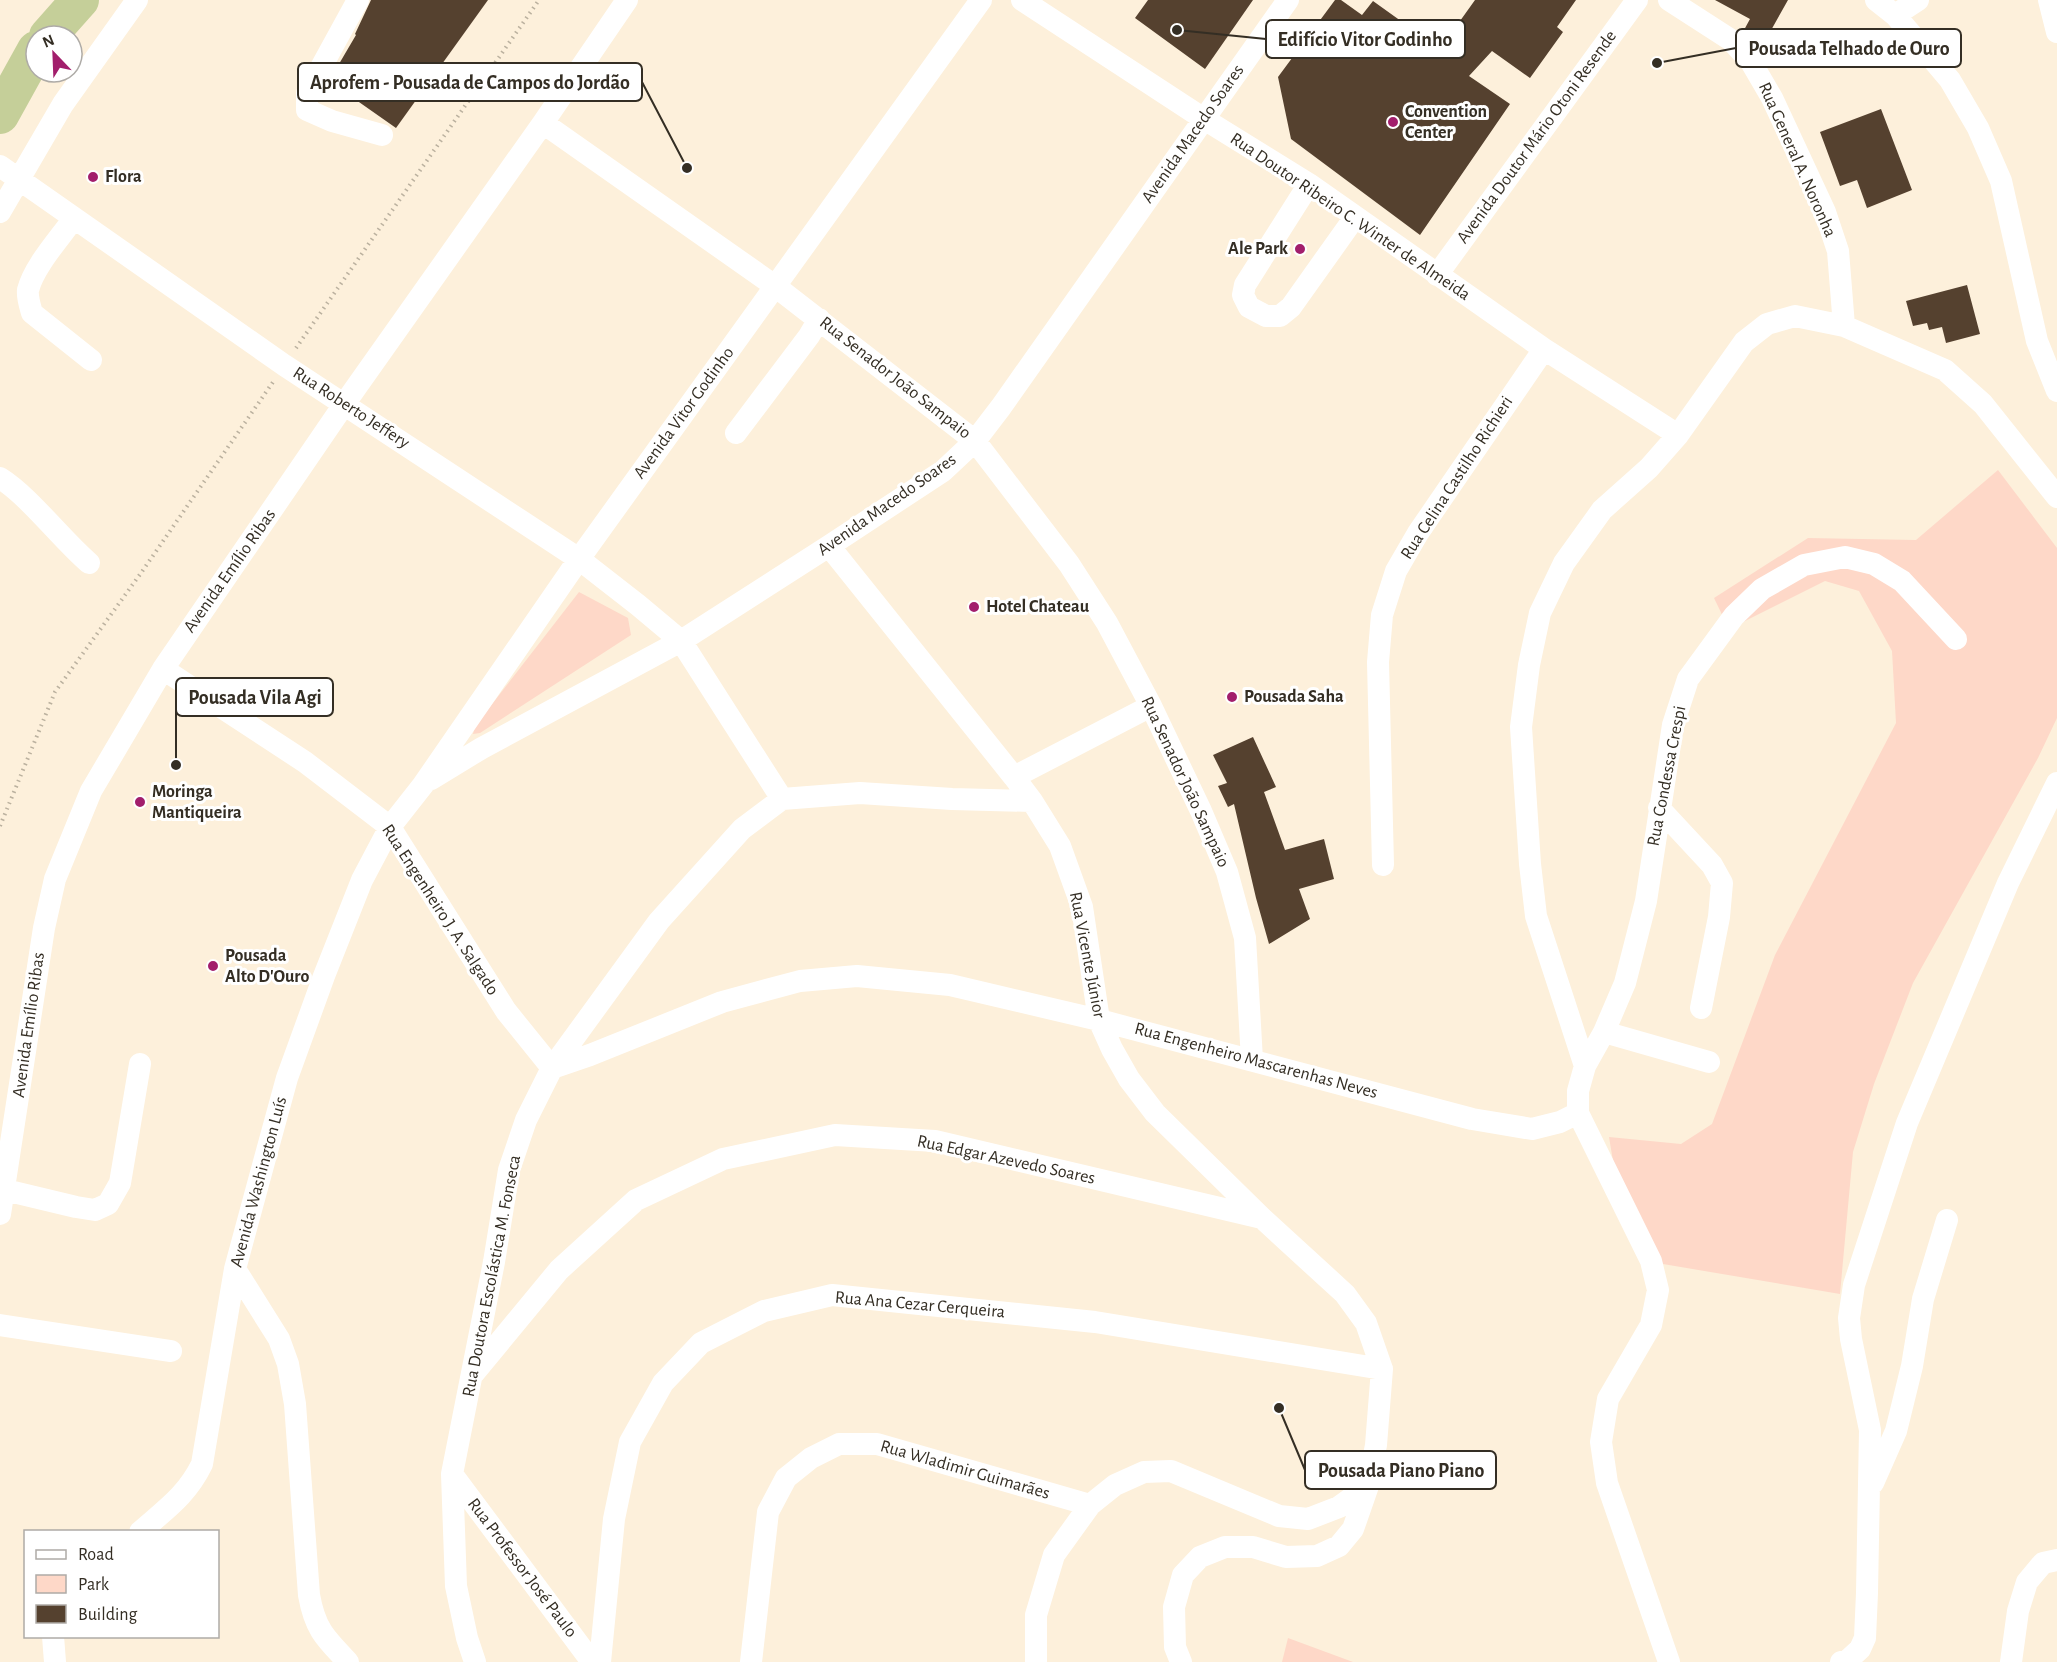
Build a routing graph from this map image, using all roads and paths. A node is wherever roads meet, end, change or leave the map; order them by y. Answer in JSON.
{"nodes":[{"id":1,"x":137,"y":0,"type":"edge"},
{"id":2,"x":358,"y":0,"type":"edge"},
{"id":3,"x":540,"y":0,"type":"edge"},
{"id":4,"x":627,"y":0,"type":"edge"},
{"id":5,"x":981,"y":0,"type":"edge"},
{"id":6,"x":1022,"y":0,"type":"edge"},
{"id":7,"x":1288,"y":0,"type":"edge"},
{"id":8,"x":1637,"y":0,"type":"edge"},
{"id":9,"x":1669,"y":0,"type":"edge"},
{"id":10,"x":1876,"y":0,"type":"edge"},
{"id":11,"x":1918,"y":0,"type":"edge"},
{"id":12,"x":2049,"y":0,"type":"edge"},
{"id":13,"x":1895,"y":15,"type":"junction"},
{"id":14,"x":2057,"y":32,"type":"edge"},
{"id":15,"x":1204,"y":119,"type":"junction"},
{"id":16,"x":543,"y":123,"type":"junction"},
{"id":17,"x":382,"y":135,"type":"dead end"},
{"id":18,"x":8,"y":171,"type":"edge"},
{"id":19,"x":1309,"y":184,"type":"junction"},
{"id":20,"x":0,"y":212,"type":"edge"},
{"id":21,"x":1355,"y":217,"type":"junction"},
{"id":22,"x":74,"y":218,"type":"junction"},
{"id":23,"x":1437,"y":275,"type":"junction"},
{"id":24,"x":776,"y":286,"type":"junction"},
{"id":25,"x":819,"y":320,"type":"junction"},
{"id":26,"x":1844,"y":326,"type":"junction"},
{"id":27,"x":1544,"y":349,"type":"junction"},
{"id":28,"x":91,"y":360,"type":"dead end"},
{"id":29,"x":284,"y":365,"type":"junction"},
{"id":30,"x":2057,"y":391,"type":"edge"},
{"id":31,"x":345,"y":403,"type":"junction"},
{"id":32,"x":736,"y":433,"type":"dead end"},
{"id":33,"x":1678,"y":435,"type":"junction"},
{"id":34,"x":975,"y":441,"type":"junction"},
{"id":35,"x":0,"y":478,"type":"edge"},
{"id":36,"x":2057,"y":498,"type":"edge"},
{"id":37,"x":829,"y":546,"type":"junction"},
{"id":38,"x":579,"y":559,"type":"junction"},
{"id":39,"x":89,"y":563,"type":"dead end"},
{"id":40,"x":1956,"y":639,"type":"dead end"},
{"id":41,"x":681,"y":641,"type":"junction"},
{"id":42,"x":163,"y":669,"type":"junction"},
{"id":43,"x":1151,"y":706,"type":"junction"},
{"id":44,"x":465,"y":725,"type":"junction"},
{"id":45,"x":482,"y":748,"type":"junction"},
{"id":46,"x":1014,"y":777,"type":"junction"},
{"id":47,"x":2057,"y":783,"type":"edge"},
{"id":48,"x":423,"y":785,"type":"junction"},
{"id":49,"x":782,"y":799,"type":"junction"},
{"id":50,"x":1032,"y":801,"type":"junction"},
{"id":51,"x":1659,"y":808,"type":"junction"},
{"id":52,"x":0,"y":826,"type":"edge"},
{"id":53,"x":390,"y":827,"type":"junction"},
{"id":54,"x":1383,"y":865,"type":"dead end"},
{"id":55,"x":1701,"y":1008,"type":"dead end"},
{"id":56,"x":1099,"y":1020,"type":"junction"},
{"id":57,"x":1604,"y":1032,"type":"junction"},
{"id":58,"x":1252,"y":1060,"type":"junction"},
{"id":59,"x":1709,"y":1062,"type":"dead end"},
{"id":60,"x":140,"y":1064,"type":"dead end"},
{"id":61,"x":1585,"y":1066,"type":"junction"},
{"id":62,"x":552,"y":1068,"type":"junction"},
{"id":63,"x":1578,"y":1113,"type":"junction"},
{"id":64,"x":5,"y":1191,"type":"junction"},
{"id":65,"x":0,"y":1214,"type":"edge"},
{"id":66,"x":1262,"y":1218,"type":"junction"},
{"id":67,"x":1947,"y":1220,"type":"dead end"},
{"id":68,"x":235,"y":1269,"type":"junction"},
{"id":69,"x":0,"y":1325,"type":"edge"},
{"id":70,"x":171,"y":1352,"type":"dead end"},
{"id":71,"x":1382,"y":1369,"type":"junction"},
{"id":72,"x":473,"y":1374,"type":"junction"},
{"id":73,"x":452,"y":1474,"type":"junction"},
{"id":74,"x":1368,"y":1486,"type":"junction"},
{"id":75,"x":1870,"y":1490,"type":"junction"},
{"id":76,"x":1090,"y":1505,"type":"junction"},
{"id":77,"x":143,"y":1530,"type":"edge"},
{"id":78,"x":2057,"y":1560,"type":"edge"},
{"id":79,"x":53,"y":1638,"type":"edge"},
{"id":80,"x":55,"y":1662,"type":"edge"},
{"id":81,"x":348,"y":1662,"type":"edge"},
{"id":82,"x":475,"y":1662,"type":"edge"},
{"id":83,"x":592,"y":1662,"type":"edge"},
{"id":84,"x":600,"y":1662,"type":"edge"},
{"id":85,"x":751,"y":1662,"type":"edge"},
{"id":86,"x":1036,"y":1662,"type":"edge"},
{"id":87,"x":1181,"y":1662,"type":"edge"},
{"id":88,"x":1669,"y":1662,"type":"edge"},
{"id":89,"x":1841,"y":1662,"type":"edge"},
{"id":90,"x":2010,"y":1662,"type":"edge"}],
"edges":[{"from":1,"to":18,"type":"street"},
{"from":2,"to":17,"type":"street"},
{"from":3,"to":29,"type":"path"},
{"from":4,"to":16,"type":"street","name":"Avenida Emílio Ribas"},
{"from":5,"to":24,"type":"street","name":"Avenida Vitor Godinho"},
{"from":6,"to":15,"type":"street","name":"Rua Doutor Ribeiro C. Winter de Almeida"},
{"from":7,"to":15,"type":"street","name":"Avenida Macedo Soares"},
{"from":8,"to":23,"type":"street","name":"Avenida Doutor Mário Otoni Resende"},
{"from":9,"to":26,"type":"street","name":"Rua General A. Noronha"},
{"from":10,"to":13,"type":"street"},
{"from":11,"to":13,"type":"street"},
{"from":12,"to":14,"type":"street"},
{"from":13,"to":30,"type":"street"},
{"from":15,"to":19,"type":"street","name":"Rua Doutor Ribeiro C. Winter de Almeida"},
{"from":15,"to":34,"type":"street","name":"Avenida Macedo Soares"},
{"from":16,"to":24,"type":"street","name":"Rua Senador João Sampaio"},
{"from":16,"to":31,"type":"street","name":"Avenida Emílio Ribas"},
{"from":18,"to":20,"type":"street"},
{"from":18,"to":22,"type":"street","name":"Rua Roberto Jeffery"},
{"from":19,"to":21,"type":"street","name":"Rua Doutor Ribeiro C. Winter de Almeida"},
{"from":19,"to":21,"type":"street"},
{"from":21,"to":23,"type":"street","name":"Rua Doutor Ribeiro C. Winter de Almeida"},
{"from":22,"to":28,"type":"street"},
{"from":22,"to":29,"type":"street","name":"Rua Roberto Jeffery"},
{"from":23,"to":27,"type":"street","name":"Rua Doutor Ribeiro C. Winter de Almeida"},
{"from":24,"to":25,"type":"street","name":"Rua Senador João Sampaio"},
{"from":24,"to":38,"type":"street","name":"Avenida Vitor Godinho"},
{"from":25,"to":32,"type":"street"},
{"from":25,"to":34,"type":"street","name":"Rua Senador João Sampaio"},
{"from":26,"to":33,"type":"street"},
{"from":26,"to":36,"type":"street"},
{"from":27,"to":33,"type":"street","name":"Rua Doutor Ribeiro C. Winter de Almeida"},
{"from":27,"to":54,"type":"street","name":"Rua Celina Castilho Richieri"},
{"from":29,"to":31,"type":"street","name":"Rua Roberto Jeffery"},
{"from":29,"to":52,"type":"path"},
{"from":31,"to":38,"type":"street","name":"Rua Roberto Jeffery"},
{"from":31,"to":42,"type":"street","name":"Avenida Emílio Ribas"},
{"from":33,"to":61,"type":"street"},
{"from":34,"to":37,"type":"street","name":"Avenida Macedo Soares"},
{"from":34,"to":43,"type":"street","name":"Rua Senador João Sampaio"},
{"from":35,"to":39,"type":"street"},
{"from":37,"to":41,"type":"street","name":"Avenida Macedo Soares"},
{"from":37,"to":46,"type":"street","name":"Rua Vicente Júnior"},
{"from":38,"to":41,"type":"street","name":"Rua Roberto Jeffery"},
{"from":38,"to":44,"type":"street","name":"Avenida Vitor Godinho"},
{"from":40,"to":51,"type":"street","name":"Rua Condessa Crespi"},
{"from":41,"to":45,"type":"street","name":"Avenida Macedo Soares"},
{"from":41,"to":49,"type":"street","name":"Rua Roberto Jeffery"},
{"from":42,"to":53,"type":"street","name":"Rua Engenheiro J. A. Salgado"},
{"from":42,"to":64,"type":"street","name":"Avenida Emílio Ribas"},
{"from":43,"to":46,"type":"street"},
{"from":43,"to":58,"type":"street","name":"Rua Senador João Sampaio"},
{"from":44,"to":45,"type":"street"},
{"from":44,"to":48,"type":"street","name":"Avenida Vitor Godinho"},
{"from":45,"to":48,"type":"street","name":"Avenida Macedo Soares"},
{"from":46,"to":50,"type":"street","name":"Rua Vicente Júnior"},
{"from":47,"to":75,"type":"street"},
{"from":48,"to":53,"type":"street","name":"Avenida Vitor Godinho"},
{"from":49,"to":50,"type":"street"},
{"from":49,"to":62,"type":"street","name":"Rua Doutora Escolástica M. Fonseca"},
{"from":50,"to":56,"type":"street","name":"Rua Vicente Júnior"},
{"from":51,"to":55,"type":"street"},
{"from":51,"to":57,"type":"street","name":"Rua Condessa Crespi"},
{"from":53,"to":62,"type":"street","name":"Rua Engenheiro J. A. Salgado"},
{"from":53,"to":68,"type":"street","name":"Avenida Washington Luís"},
{"from":56,"to":58,"type":"street","name":"Rua Engenheiro Mascarenhas Neves"},
{"from":56,"to":62,"type":"street","name":"Rua Engenheiro Mascarenhas Neves"},
{"from":56,"to":66,"type":"street","name":"Rua Vicente Júnior"},
{"from":57,"to":59,"type":"street"},
{"from":57,"to":61,"type":"street","name":"Rua Condessa Crespi"},
{"from":58,"to":63,"type":"street","name":"Rua Engenheiro Mascarenhas Neves"},
{"from":60,"to":64,"type":"street"},
{"from":61,"to":63,"type":"street","name":"Rua Condessa Crespi"},
{"from":62,"to":72,"type":"street","name":"Rua Doutora Escolástica M. Fonseca"},
{"from":63,"to":88,"type":"street"},
{"from":64,"to":65,"type":"street","name":"Avenida Emílio Ribas"},
{"from":66,"to":71,"type":"street","name":"Rua Vicente Júnior"},
{"from":66,"to":72,"type":"street","name":"Rua Edgar Azevedo Soares"},
{"from":67,"to":75,"type":"street"},
{"from":68,"to":77,"type":"street","name":"Avenida Washington Luís"},
{"from":68,"to":81,"type":"street"},
{"from":69,"to":70,"type":"street"},
{"from":71,"to":74,"type":"street","name":"Rua Vicente Júnior"},
{"from":71,"to":84,"type":"street","name":"Rua Ana Cezar Cerqueira"},
{"from":72,"to":73,"type":"street","name":"Rua Doutora Escolástica M. Fonseca"},
{"from":73,"to":82,"type":"street","name":"Rua Doutora Escolástica M. Fonseca"},
{"from":73,"to":83,"type":"street","name":"Rua Professor José Paulo"},
{"from":74,"to":76,"type":"street"},
{"from":74,"to":87,"type":"street","name":"Rua Vicente Júnior"},
{"from":75,"to":89,"type":"street"},
{"from":76,"to":85,"type":"street","name":"Rua Wladimir Guimarães"},
{"from":76,"to":86,"type":"street"},
{"from":78,"to":90,"type":"street"},
{"from":79,"to":80,"type":"street"}]}
